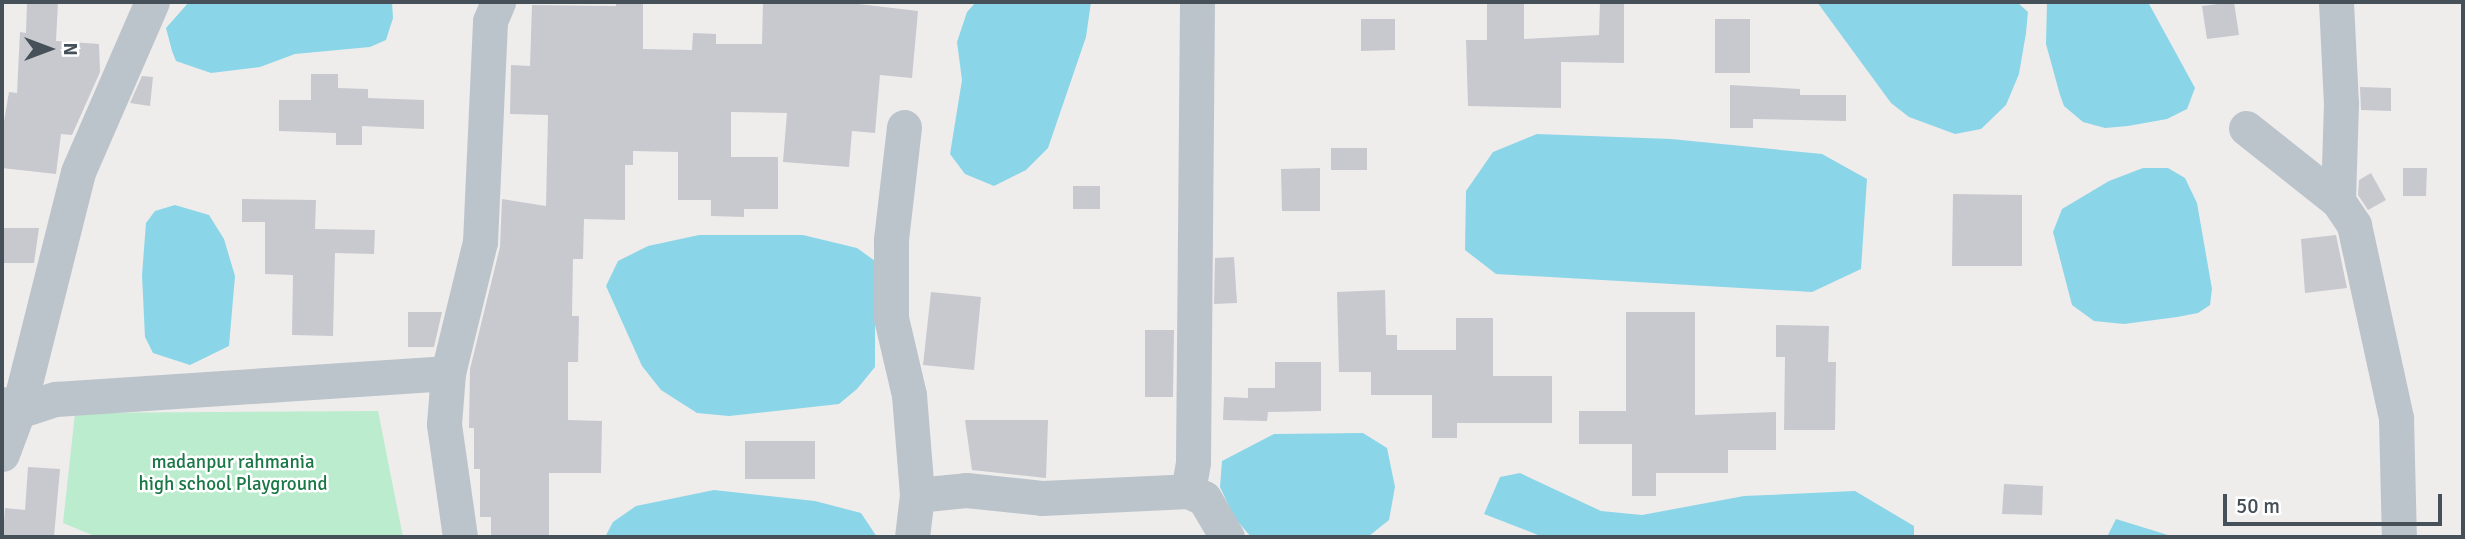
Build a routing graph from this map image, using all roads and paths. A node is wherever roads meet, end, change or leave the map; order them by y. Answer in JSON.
{"nodes":[{"id":1,"x":152,"y":2,"type":"edge"},
{"id":2,"x":498,"y":2,"type":"edge"},
{"id":3,"x":1197,"y":2,"type":"edge"},
{"id":4,"x":2336,"y":2,"type":"edge"},
{"id":5,"x":904,"y":127,"type":"dead end"},
{"id":6,"x":2246,"y":128,"type":"dead end"},
{"id":7,"x":2338,"y":201,"type":"junction"},
{"id":8,"x":448,"y":373,"type":"junction"},
{"id":9,"x":10,"y":407,"type":"edge"},
{"id":10,"x":2,"y":454,"type":"edge"},
{"id":11,"x":1188,"y":491,"type":"junction"},
{"id":12,"x":917,"y":495,"type":"junction"},
{"id":13,"x":460,"y":537,"type":"edge"},
{"id":14,"x":912,"y":537,"type":"edge"},
{"id":15,"x":1227,"y":537,"type":"edge"},
{"id":16,"x":2399,"y":537,"type":"edge"}],
"edges":[{"from":1,"to":9,"type":"street"},
{"from":2,"to":8,"type":"street"},
{"from":3,"to":11,"type":"street"},
{"from":4,"to":7,"type":"street"},
{"from":5,"to":12,"type":"street"},
{"from":6,"to":7,"type":"street"},
{"from":7,"to":16,"type":"street"},
{"from":8,"to":9,"type":"street"},
{"from":8,"to":13,"type":"street"},
{"from":9,"to":10,"type":"street"},
{"from":11,"to":12,"type":"street"},
{"from":11,"to":15,"type":"street"},
{"from":12,"to":14,"type":"street"}]}
